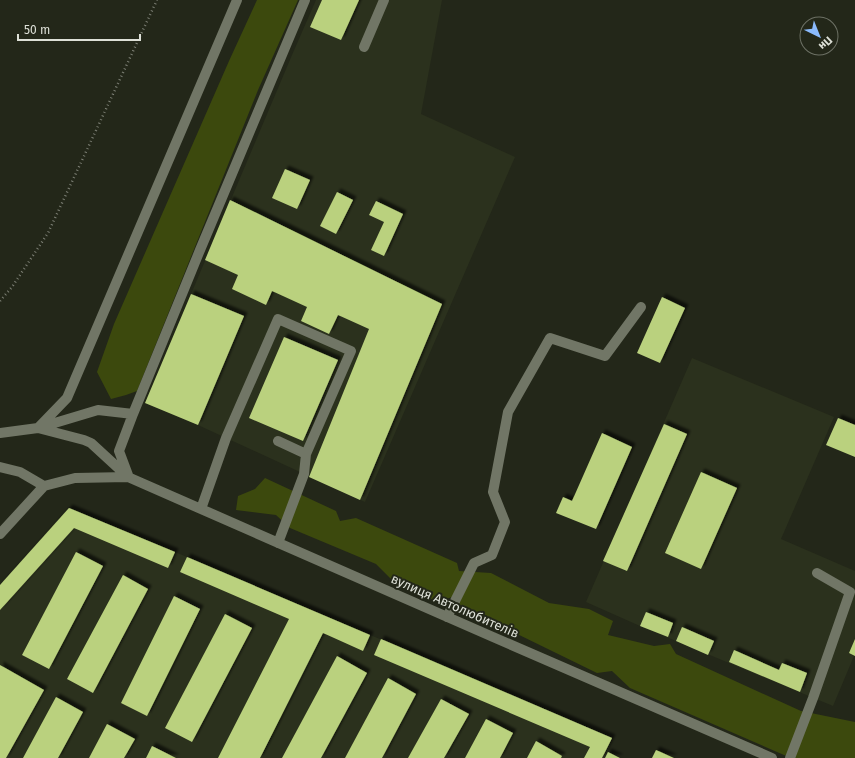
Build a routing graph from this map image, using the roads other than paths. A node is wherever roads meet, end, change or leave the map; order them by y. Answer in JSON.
{"nodes":[{"id":1,"x":237,"y":0,"type":"edge"},
{"id":2,"x":304,"y":0,"type":"edge"},
{"id":3,"x":384,"y":0,"type":"edge"},
{"id":4,"x":364,"y":47,"type":"dead end"},
{"id":5,"x":641,"y":307,"type":"dead end"},
{"id":6,"x":133,"y":414,"type":"junction"},
{"id":7,"x":38,"y":428,"type":"junction"},
{"id":8,"x":0,"y":433,"type":"edge"},
{"id":9,"x":278,"y":441,"type":"dead end"},
{"id":10,"x":306,"y":454,"type":"junction"},
{"id":11,"x":0,"y":467,"type":"edge"},
{"id":12,"x":128,"y":477,"type":"junction"},
{"id":13,"x":44,"y":486,"type":"junction"},
{"id":14,"x":201,"y":509,"type":"junction"},
{"id":15,"x":0,"y":534,"type":"edge"},
{"id":16,"x":278,"y":543,"type":"junction"},
{"id":17,"x":817,"y":572,"type":"dead end"},
{"id":18,"x":447,"y":617,"type":"junction"},
{"id":19,"x":772,"y":758,"type":"edge"},
{"id":20,"x":790,"y":758,"type":"edge"}],
"edges":[{"from":1,"to":7,"type":"street"},
{"from":2,"to":6,"type":"street"},
{"from":3,"to":4,"type":"street"},
{"from":5,"to":18,"type":"street"},
{"from":6,"to":7,"type":"street"},
{"from":6,"to":12,"type":"street"},
{"from":7,"to":8,"type":"street"},
{"from":7,"to":12,"type":"street"},
{"from":9,"to":10,"type":"street"},
{"from":10,"to":14,"type":"street"},
{"from":10,"to":16,"type":"street"},
{"from":11,"to":13,"type":"street"},
{"from":12,"to":13,"type":"street"},
{"from":12,"to":14,"type":"street","name":"вулиця Автолюбителів"},
{"from":13,"to":15,"type":"street"},
{"from":14,"to":16,"type":"street","name":"вулиця Автолюбителів"},
{"from":16,"to":18,"type":"street","name":"вулиця Автолюбителів"},
{"from":17,"to":20,"type":"street"},
{"from":18,"to":19,"type":"street","name":"вулиця Автолюбителів"}]}
